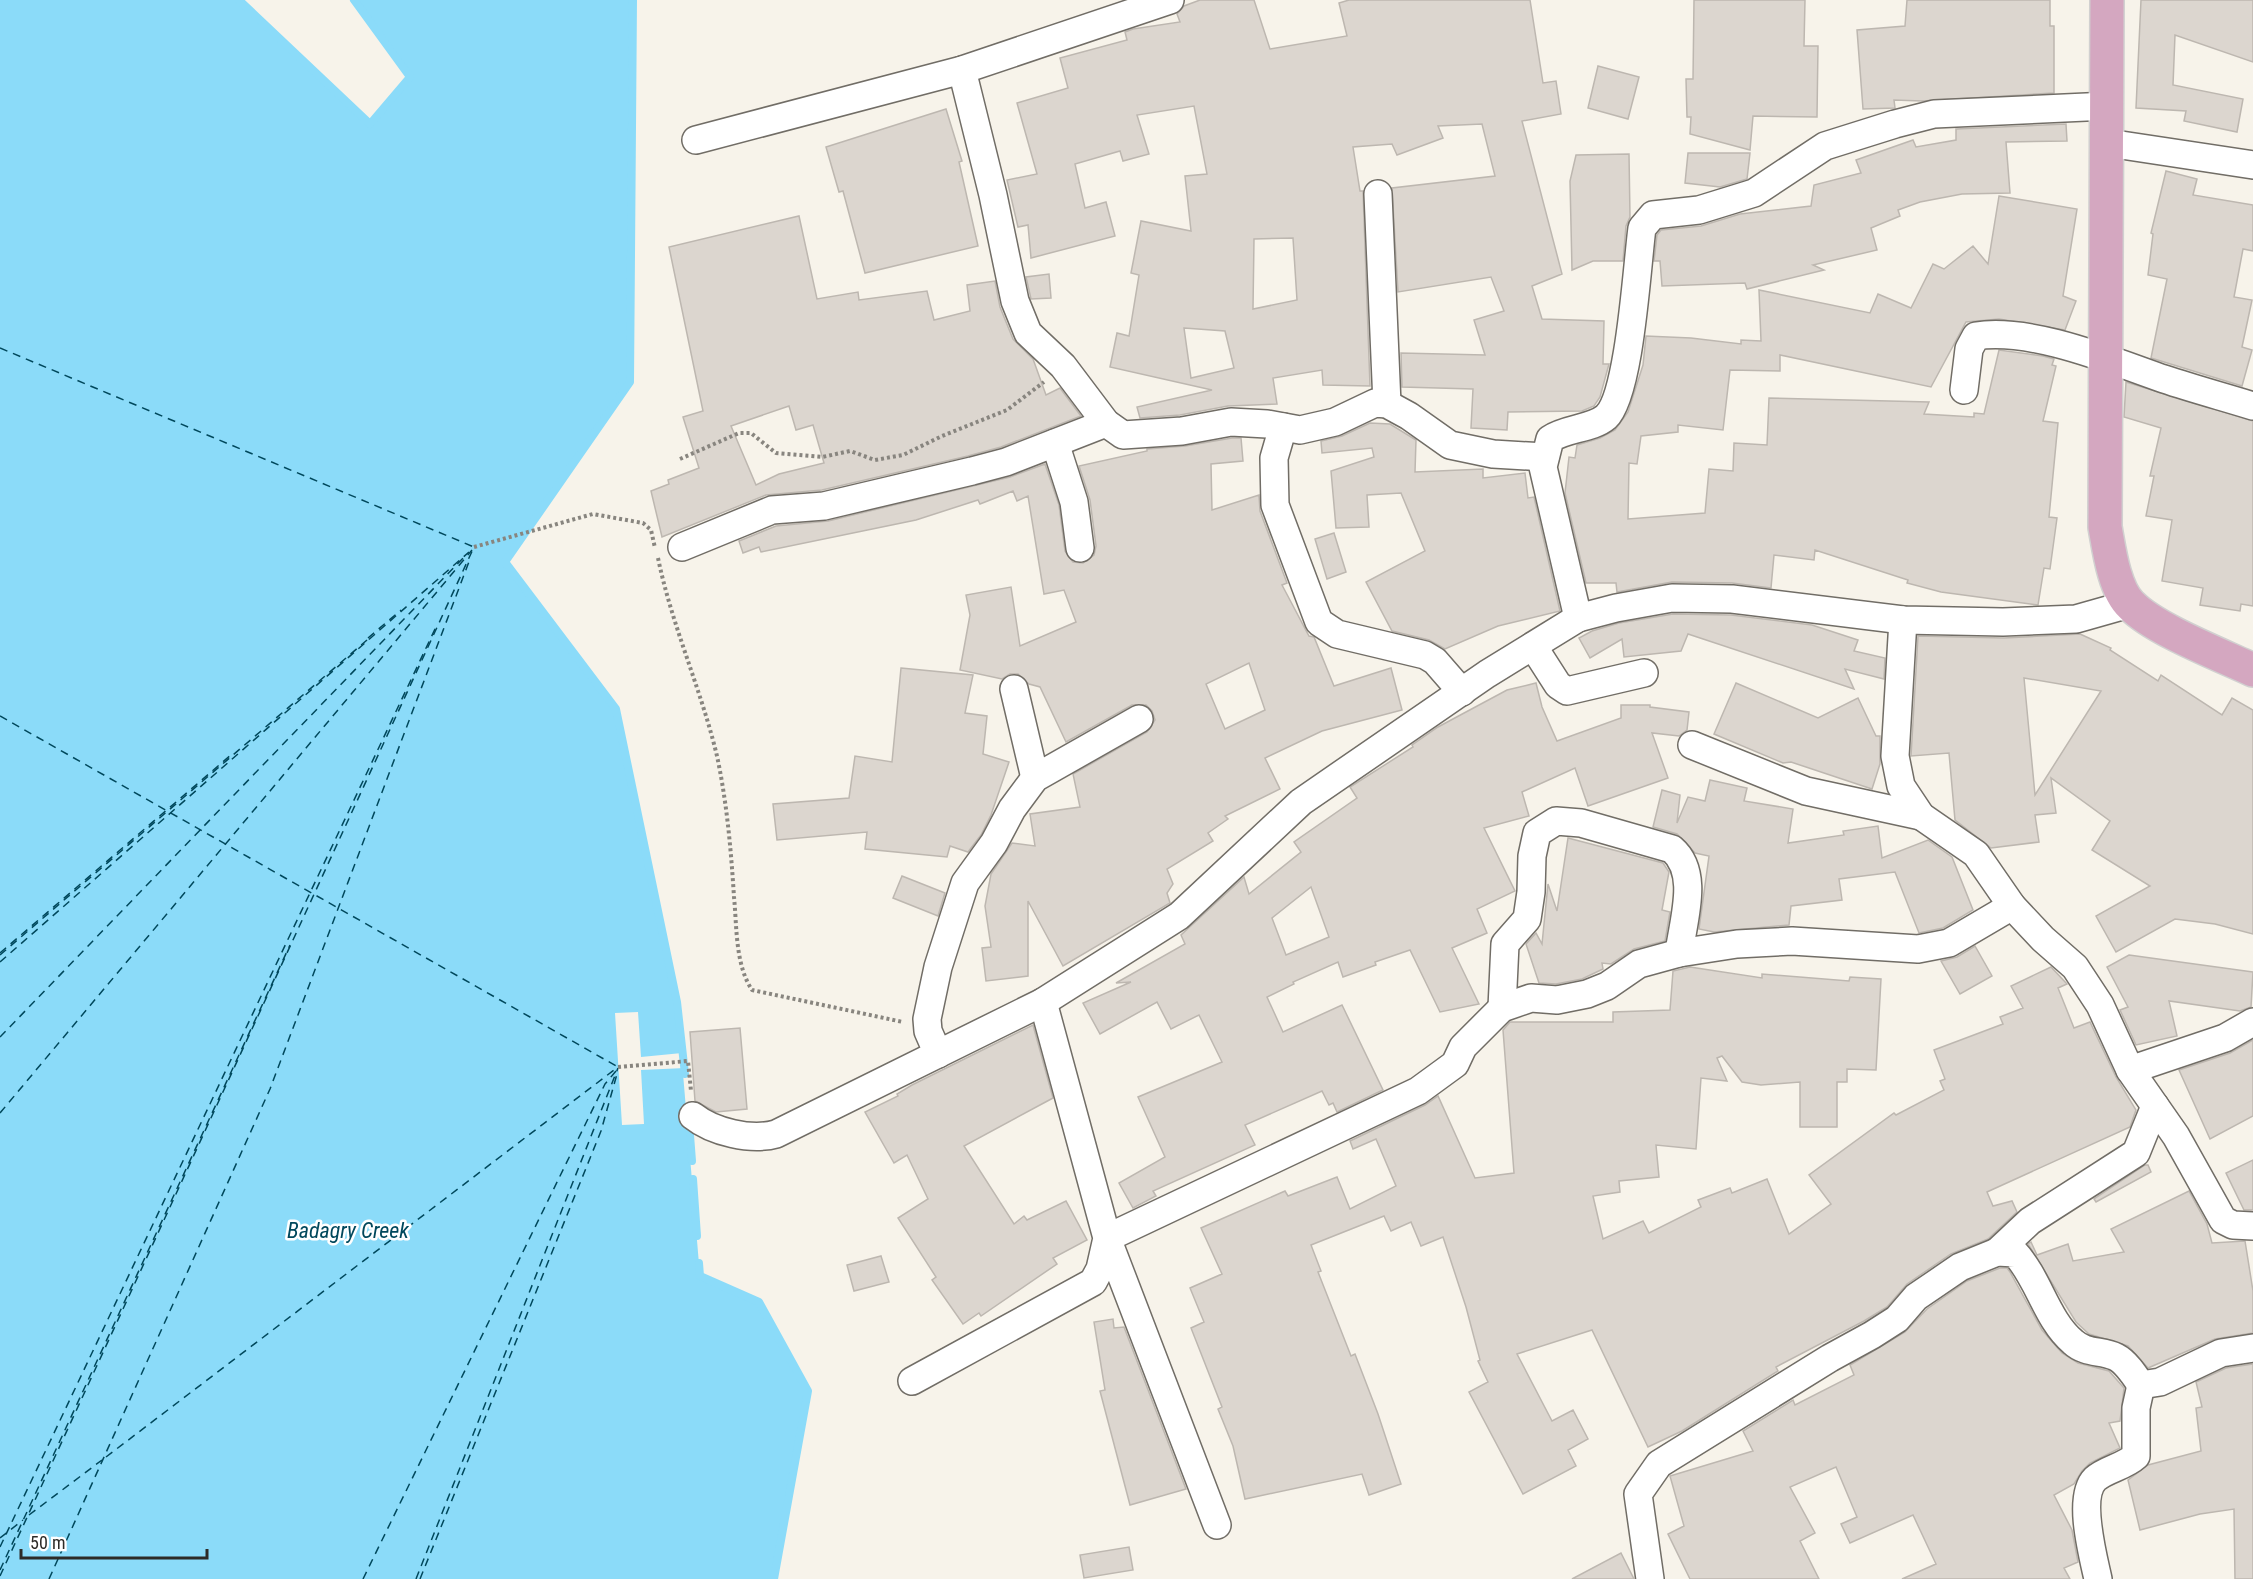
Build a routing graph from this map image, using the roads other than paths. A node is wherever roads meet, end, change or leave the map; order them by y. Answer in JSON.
{"nodes":[{"id":1,"x":1170,"y":0,"type":"edge"},
{"id":2,"x":2107,"y":0,"type":"edge"},
{"id":3,"x":962,"y":70,"type":"junction"},
{"id":4,"x":2108,"y":106,"type":"junction"},
{"id":5,"x":696,"y":140,"type":"dead end"},
{"id":6,"x":2108,"y":143,"type":"junction"},
{"id":7,"x":2253,"y":165,"type":"edge"},
{"id":8,"x":1378,"y":194,"type":"dead end"},
{"id":9,"x":2104,"y":357,"type":"junction"},
{"id":10,"x":1964,"y":390,"type":"dead end"},
{"id":11,"x":1387,"y":404,"type":"junction"},
{"id":12,"x":2253,"y":406,"type":"edge"},
{"id":13,"x":1106,"y":423,"type":"junction"},
{"id":14,"x":1283,"y":427,"type":"junction"},
{"id":15,"x":1054,"y":443,"type":"junction"},
{"id":16,"x":1545,"y":457,"type":"junction"},
{"id":17,"x":682,"y":547,"type":"dead end"},
{"id":18,"x":1080,"y":548,"type":"dead end"},
{"id":19,"x":2129,"y":604,"type":"junction"},
{"id":20,"x":1578,"y":618,"type":"junction"},
{"id":21,"x":1903,"y":620,"type":"junction"},
{"id":22,"x":1533,"y":646,"type":"junction"},
{"id":23,"x":2253,"y":670,"type":"edge"},
{"id":24,"x":1644,"y":673,"type":"dead end"},
{"id":25,"x":1014,"y":688,"type":"dead end"},
{"id":26,"x":1462,"y":692,"type":"junction"},
{"id":27,"x":1140,"y":719,"type":"dead end"},
{"id":28,"x":1692,"y":745,"type":"dead end"},
{"id":29,"x":1035,"y":778,"type":"junction"},
{"id":30,"x":1921,"y":816,"type":"junction"},
{"id":31,"x":2012,"y":906,"type":"junction"},
{"id":32,"x":1679,"y":953,"type":"junction"},
{"id":33,"x":1043,"y":1002,"type":"junction"},
{"id":34,"x":1502,"y":1008,"type":"junction"},
{"id":35,"x":2253,"y":1022,"type":"edge"},
{"id":36,"x":933,"y":1043,"type":"junction"},
{"id":37,"x":2130,"y":1071,"type":"junction"},
{"id":38,"x":2155,"y":1106,"type":"junction"},
{"id":39,"x":693,"y":1116,"type":"road end"},
{"id":40,"x":2253,"y":1226,"type":"edge"},
{"id":41,"x":1107,"y":1238,"type":"junction"},
{"id":42,"x":1997,"y":1252,"type":"junction"},
{"id":43,"x":2253,"y":1348,"type":"edge"},
{"id":44,"x":912,"y":1381,"type":"dead end"},
{"id":45,"x":2141,"y":1385,"type":"junction"},
{"id":46,"x":1217,"y":1525,"type":"dead end"},
{"id":47,"x":1650,"y":1579,"type":"edge"},
{"id":48,"x":2098,"y":1579,"type":"edge"}],
"edges":[{"from":1,"to":3,"type":"street"},
{"from":2,"to":4,"type":"main road"},
{"from":3,"to":5,"type":"street"},
{"from":3,"to":13,"type":"street"},
{"from":4,"to":6,"type":"main road"},
{"from":4,"to":16,"type":"street"},
{"from":6,"to":7,"type":"street"},
{"from":6,"to":9,"type":"main road"},
{"from":8,"to":11,"type":"street"},
{"from":9,"to":10,"type":"street"},
{"from":9,"to":12,"type":"street"},
{"from":9,"to":19,"type":"main road"},
{"from":11,"to":14,"type":"street"},
{"from":11,"to":16,"type":"street"},
{"from":13,"to":14,"type":"street"},
{"from":13,"to":15,"type":"street"},
{"from":14,"to":26,"type":"street"},
{"from":15,"to":17,"type":"street"},
{"from":15,"to":18,"type":"street"},
{"from":16,"to":20,"type":"street"},
{"from":19,"to":21,"type":"street"},
{"from":19,"to":23,"type":"main road"},
{"from":20,"to":21,"type":"street"},
{"from":20,"to":22,"type":"street"},
{"from":21,"to":30,"type":"street"},
{"from":22,"to":24,"type":"street"},
{"from":22,"to":26,"type":"street"},
{"from":25,"to":29,"type":"street"},
{"from":26,"to":33,"type":"street"},
{"from":27,"to":29,"type":"street"},
{"from":28,"to":30,"type":"street"},
{"from":29,"to":36,"type":"street"},
{"from":30,"to":31,"type":"street"},
{"from":31,"to":32,"type":"street"},
{"from":31,"to":37,"type":"street"},
{"from":32,"to":34,"type":"street"},
{"from":32,"to":34,"type":"street"},
{"from":33,"to":36,"type":"street"},
{"from":33,"to":41,"type":"street"},
{"from":34,"to":41,"type":"street"},
{"from":35,"to":37,"type":"street"},
{"from":36,"to":39,"type":"street"},
{"from":37,"to":38,"type":"street"},
{"from":38,"to":40,"type":"street"},
{"from":38,"to":42,"type":"street"},
{"from":41,"to":44,"type":"street"},
{"from":41,"to":46,"type":"street"},
{"from":42,"to":45,"type":"street"},
{"from":42,"to":47,"type":"street"},
{"from":43,"to":45,"type":"street"},
{"from":45,"to":48,"type":"street"}]}
